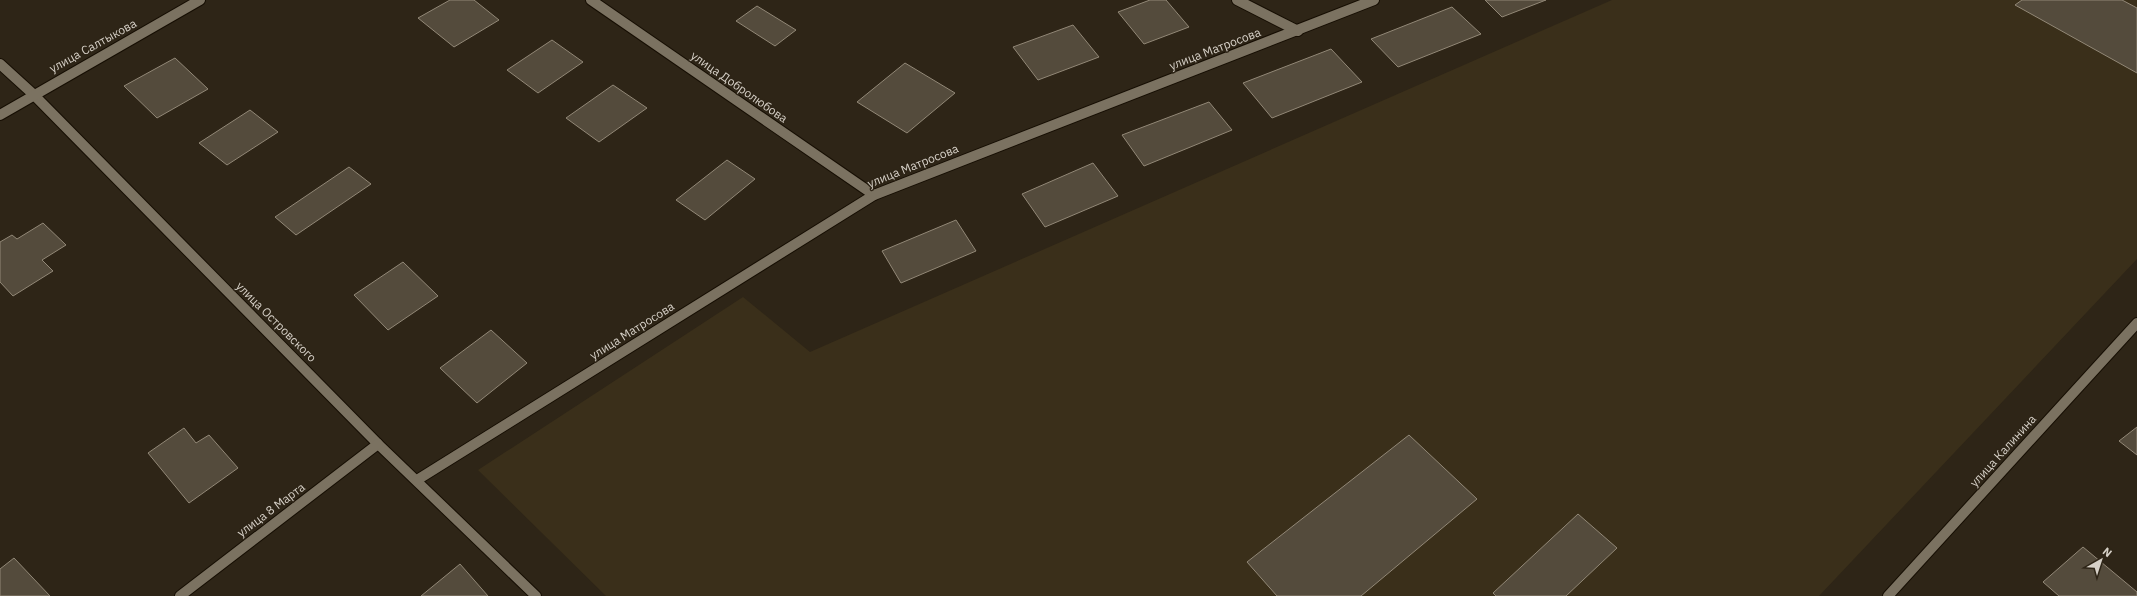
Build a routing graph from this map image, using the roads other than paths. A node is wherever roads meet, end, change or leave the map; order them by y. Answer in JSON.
{"nodes":[{"id":1,"x":200,"y":0,"type":"edge"},
{"id":2,"x":591,"y":0,"type":"edge"},
{"id":3,"x":1237,"y":0,"type":"edge"},
{"id":4,"x":1374,"y":0,"type":"edge"},
{"id":5,"x":1298,"y":31,"type":"junction"},
{"id":6,"x":0,"y":64,"type":"edge"},
{"id":7,"x":33,"y":94,"type":"junction"},
{"id":8,"x":0,"y":115,"type":"edge"},
{"id":9,"x":874,"y":195,"type":"junction"},
{"id":10,"x":2136,"y":325,"type":"edge"},
{"id":11,"x":378,"y":444,"type":"junction"},
{"id":12,"x":417,"y":480,"type":"junction"},
{"id":13,"x":180,"y":596,"type":"edge"},
{"id":14,"x":536,"y":596,"type":"edge"},
{"id":15,"x":1888,"y":596,"type":"edge"}],
"edges":[{"from":1,"to":7,"type":"street","name":"улица Салтыкова"},
{"from":2,"to":9,"type":"street","name":"улица Добролюбова"},
{"from":3,"to":5,"type":"street"},
{"from":4,"to":5,"type":"street","name":"улица Матросова"},
{"from":5,"to":9,"type":"street","name":"улица Матросова"},
{"from":6,"to":7,"type":"street","name":"улица Островского"},
{"from":7,"to":8,"type":"street","name":"улица Салтыкова"},
{"from":7,"to":11,"type":"street","name":"улица Островского"},
{"from":9,"to":12,"type":"street","name":"улица Матросова"},
{"from":10,"to":15,"type":"street","name":"улица Калинина"},
{"from":11,"to":12,"type":"street","name":"улица Островского"},
{"from":11,"to":13,"type":"street","name":"улица 8 Марта"},
{"from":12,"to":14,"type":"street","name":"улица Островского"}]}
